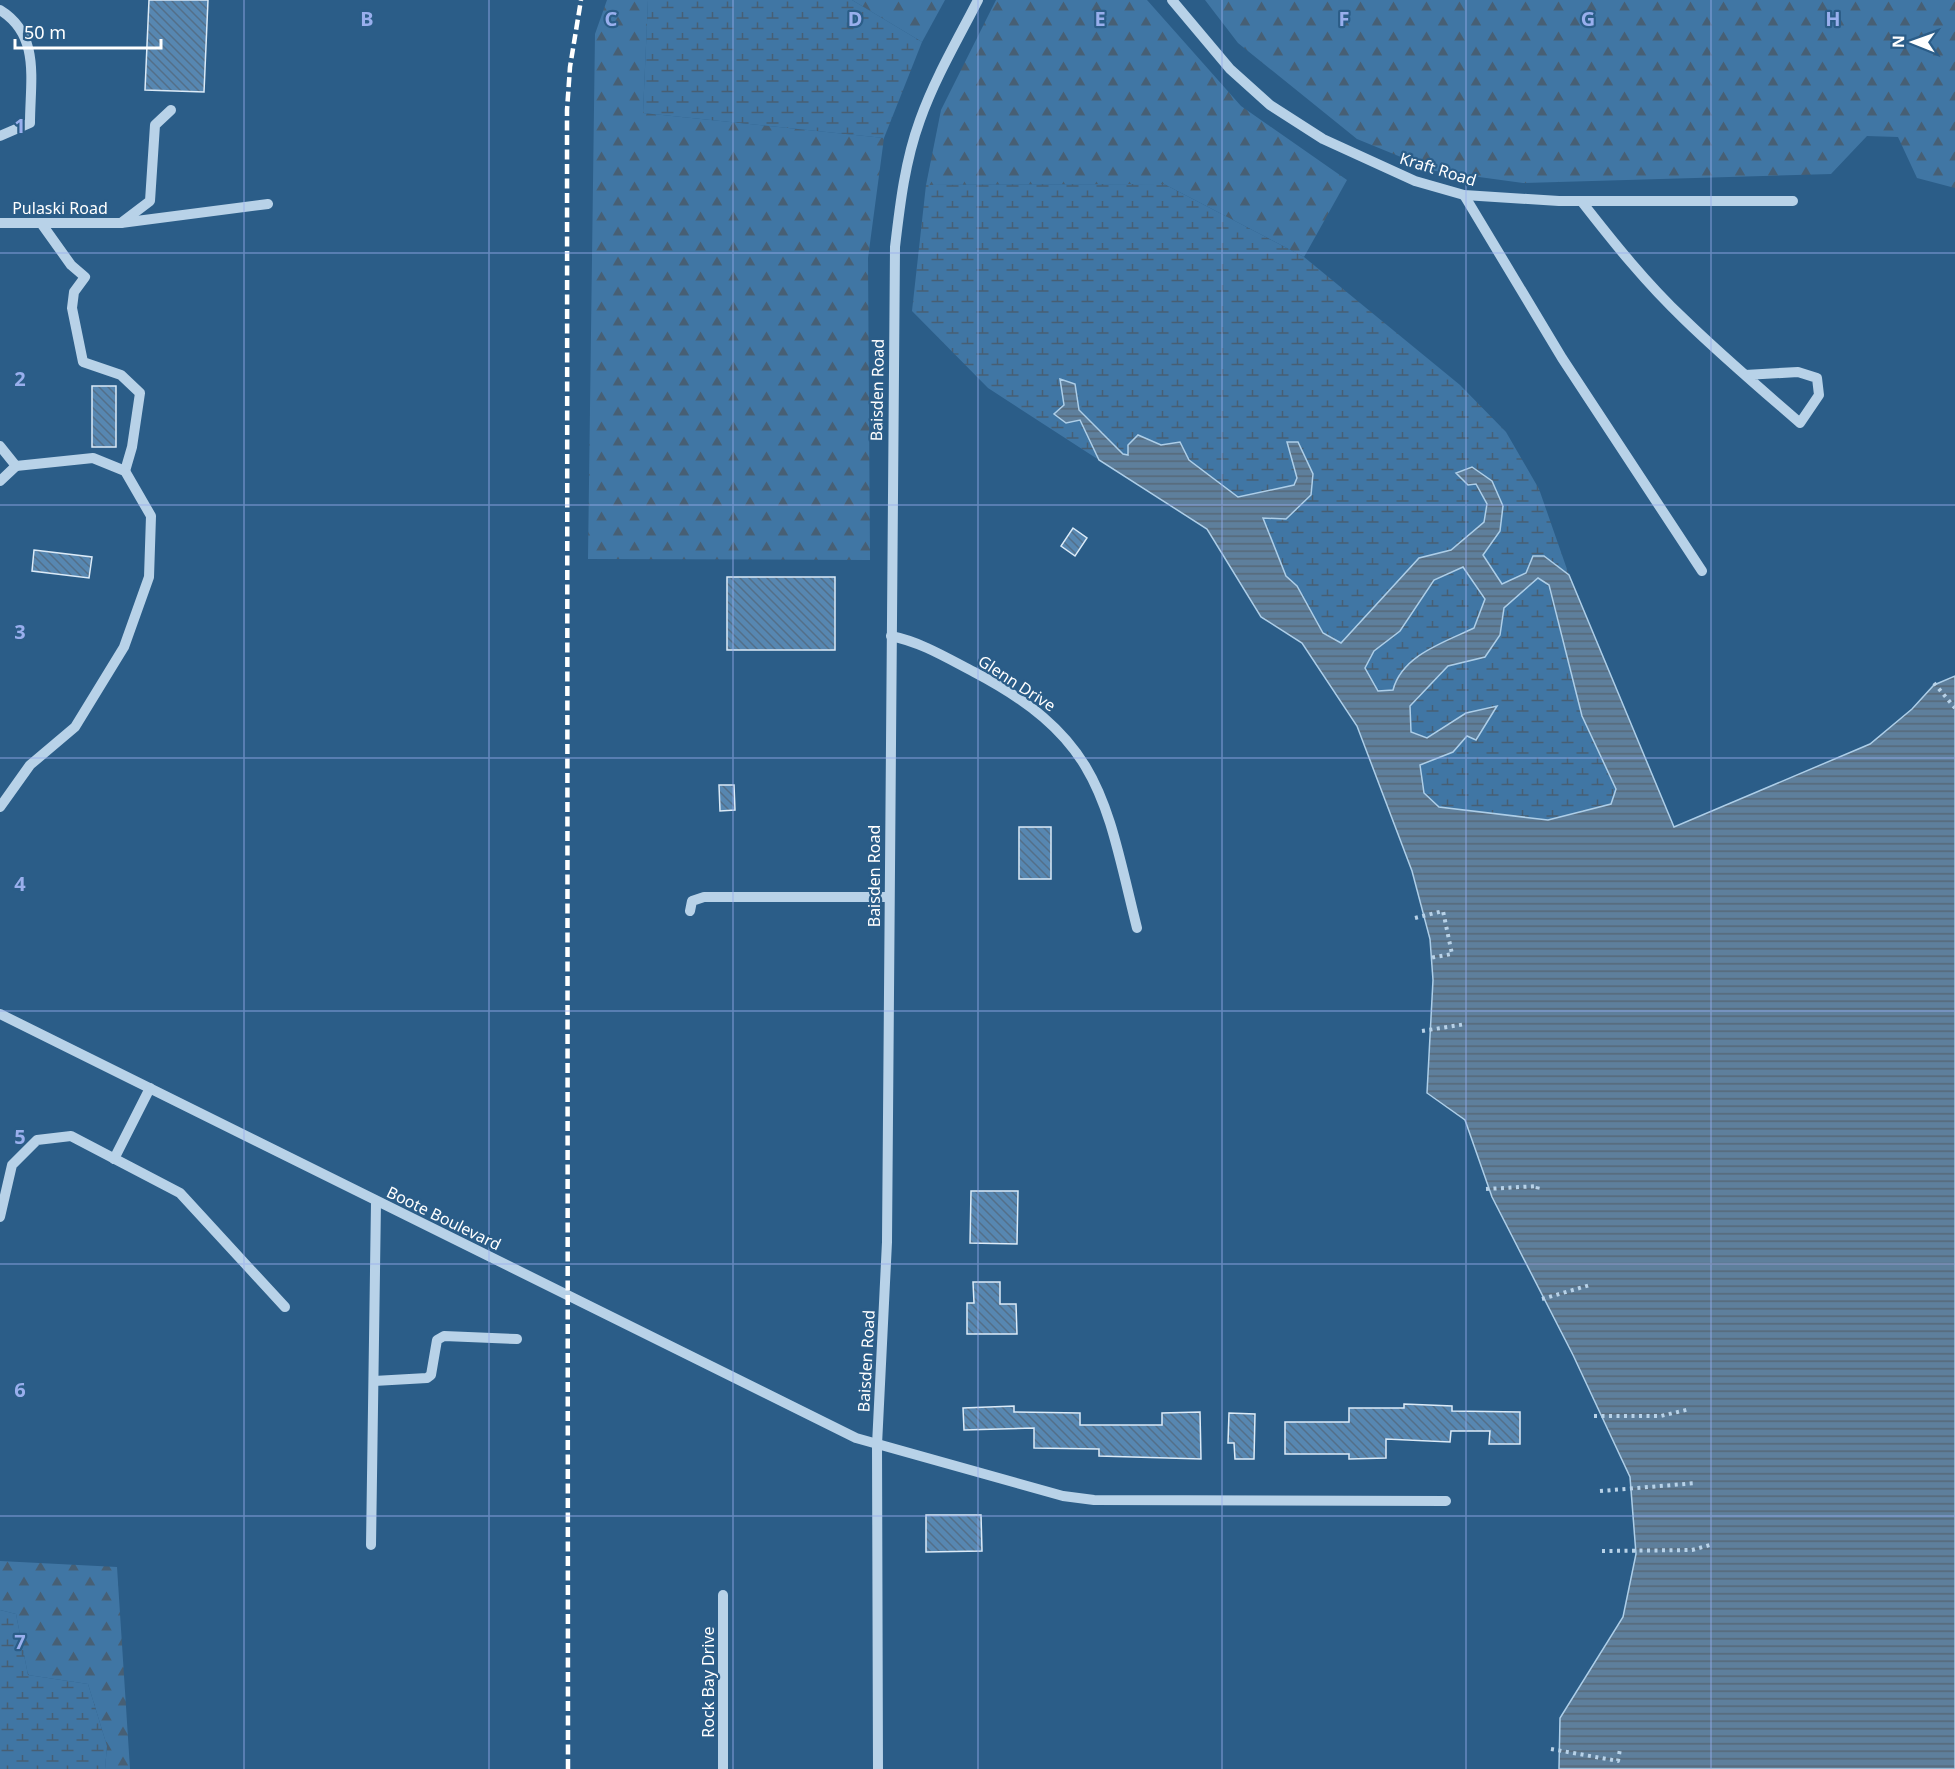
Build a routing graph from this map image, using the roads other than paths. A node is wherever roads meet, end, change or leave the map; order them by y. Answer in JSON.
{"nodes":[{"id":1,"x":978,"y":0,"type":"edge"},
{"id":2,"x":1172,"y":0,"type":"edge"},
{"id":3,"x":0,"y":10,"type":"edge"},
{"id":4,"x":171,"y":110,"type":"dead end"},
{"id":5,"x":0,"y":136,"type":"edge"},
{"id":6,"x":1464,"y":195,"type":"junction"},
{"id":7,"x":1793,"y":201,"type":"dead end"},
{"id":8,"x":1582,"y":202,"type":"junction"},
{"id":9,"x":268,"y":204,"type":"dead end"},
{"id":10,"x":0,"y":223,"type":"edge"},
{"id":11,"x":40,"y":223,"type":"junction"},
{"id":12,"x":121,"y":223,"type":"junction"},
{"id":13,"x":1745,"y":375,"type":"junction"},
{"id":14,"x":0,"y":446,"type":"edge"},
{"id":15,"x":16,"y":466,"type":"junction"},
{"id":16,"x":125,"y":471,"type":"junction"},
{"id":17,"x":0,"y":481,"type":"edge"},
{"id":18,"x":1702,"y":571,"type":"dead end"},
{"id":19,"x":891,"y":636,"type":"junction"},
{"id":20,"x":0,"y":807,"type":"edge"},
{"id":21,"x":889,"y":897,"type":"junction"},
{"id":22,"x":690,"y":911,"type":"dead end"},
{"id":23,"x":1137,"y":928,"type":"dead end"},
{"id":24,"x":0,"y":1014,"type":"edge"},
{"id":25,"x":150,"y":1088,"type":"junction"},
{"id":26,"x":114,"y":1158,"type":"junction"},
{"id":27,"x":376,"y":1202,"type":"junction"},
{"id":28,"x":0,"y":1217,"type":"edge"},
{"id":29,"x":285,"y":1307,"type":"dead end"},
{"id":30,"x":518,"y":1339,"type":"dead end"},
{"id":31,"x":374,"y":1381,"type":"junction"},
{"id":32,"x":877,"y":1445,"type":"junction"},
{"id":33,"x":1446,"y":1501,"type":"dead end"},
{"id":34,"x":371,"y":1545,"type":"dead end"},
{"id":35,"x":723,"y":1595,"type":"dead end"},
{"id":36,"x":723,"y":1769,"type":"edge"},
{"id":37,"x":878,"y":1769,"type":"edge"}],
"edges":[{"from":1,"to":19,"type":"street","name":"Baisden Road"},
{"from":2,"to":6,"type":"street","name":"Kraft Road"},
{"from":3,"to":5,"type":"street"},
{"from":4,"to":12,"type":"street"},
{"from":6,"to":8,"type":"street","name":"Kraft Road"},
{"from":6,"to":18,"type":"street"},
{"from":7,"to":8,"type":"street","name":"Kraft Road"},
{"from":8,"to":13,"type":"street"},
{"from":9,"to":12,"type":"street","name":"Pulaski Road"},
{"from":10,"to":11,"type":"street","name":"Pulaski Road"},
{"from":11,"to":12,"type":"street","name":"Pulaski Road"},
{"from":11,"to":16,"type":"street"},
{"from":13,"to":13,"type":"street"},
{"from":14,"to":15,"type":"street"},
{"from":15,"to":16,"type":"street"},
{"from":15,"to":17,"type":"street"},
{"from":16,"to":20,"type":"street"},
{"from":19,"to":21,"type":"street","name":"Baisden Road"},
{"from":19,"to":23,"type":"street","name":"Glenn Drive"},
{"from":21,"to":22,"type":"street"},
{"from":21,"to":32,"type":"street","name":"Baisden Road"},
{"from":24,"to":25,"type":"street","name":"Boote Boulevard"},
{"from":25,"to":26,"type":"street"},
{"from":25,"to":27,"type":"street","name":"Boote Boulevard"},
{"from":26,"to":28,"type":"street"},
{"from":26,"to":29,"type":"street"},
{"from":27,"to":31,"type":"street"},
{"from":27,"to":32,"type":"street","name":"Boote Boulevard"},
{"from":30,"to":31,"type":"street"},
{"from":31,"to":34,"type":"street"},
{"from":32,"to":33,"type":"street","name":"Boote Boulevard"},
{"from":32,"to":37,"type":"street","name":"Baisden Road"},
{"from":35,"to":36,"type":"street","name":"Rock Bay Drive"}]}
